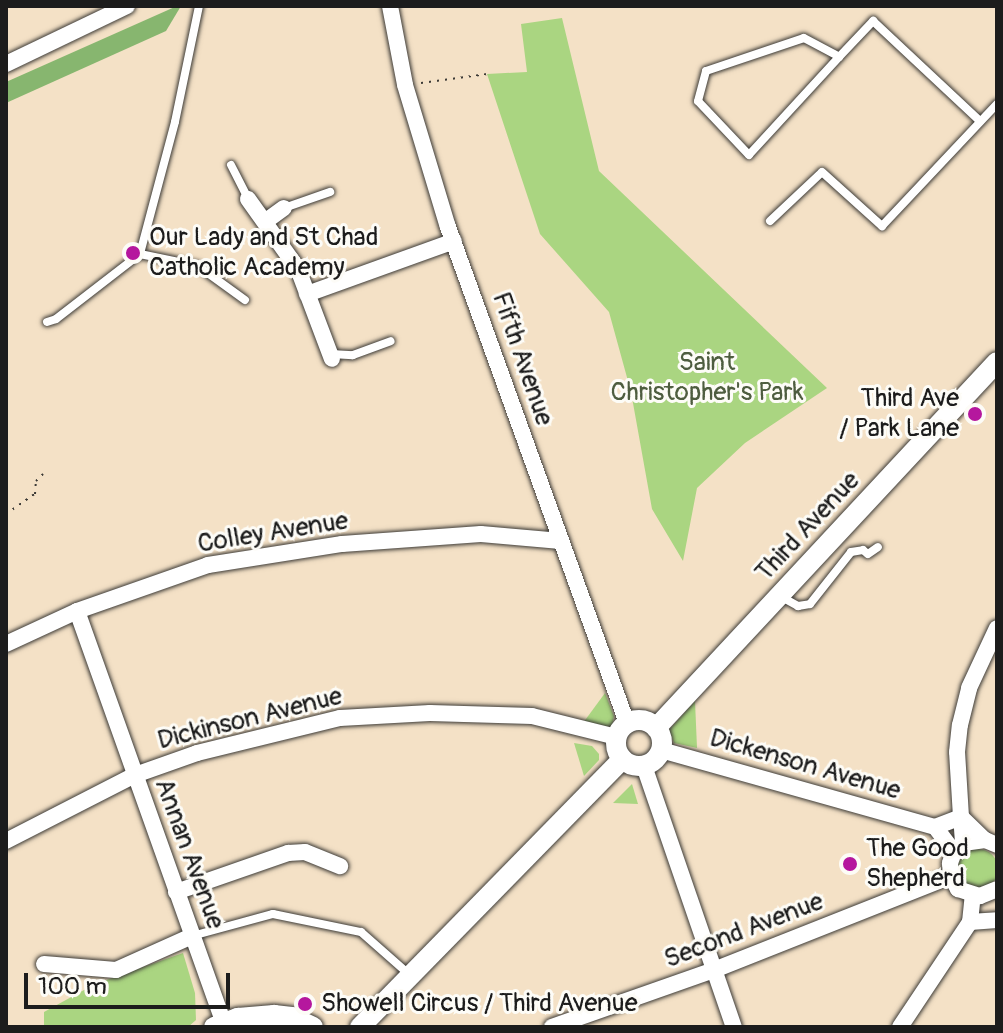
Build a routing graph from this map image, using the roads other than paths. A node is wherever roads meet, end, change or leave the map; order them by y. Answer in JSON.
{"nodes":[{"id":1,"x":127,"y":6,"type":"edge"},
{"id":2,"x":199,"y":6,"type":"edge"},
{"id":3,"x":390,"y":6,"type":"edge"},
{"id":4,"x":839,"y":57,"type":"junction"},
{"id":5,"x":6,"y":64,"type":"edge"},
{"id":6,"x":997,"y":104,"type":"edge"},
{"id":7,"x":980,"y":121,"type":"junction"},
{"id":8,"x":231,"y":165,"type":"dead end"},
{"id":9,"x":330,"y":192,"type":"dead end"},
{"id":10,"x":248,"y":199,"type":"joint"},
{"id":11,"x":284,"y":208,"type":"joint"},
{"id":12,"x":266,"y":221,"type":"junction"},
{"id":13,"x":770,"y":221,"type":"dead end"},
{"id":14,"x":454,"y":241,"type":"junction"},
{"id":15,"x":140,"y":254,"type":"junction"},
{"id":16,"x":307,"y":294,"type":"junction"},
{"id":17,"x":245,"y":300,"type":"dead end"},
{"id":18,"x":47,"y":322,"type":"dead end"},
{"id":19,"x":391,"y":341,"type":"dead end"},
{"id":20,"x":331,"y":356,"type":"joint"},
{"id":21,"x":997,"y":362,"type":"edge"},
{"id":22,"x":561,"y":541,"type":"junction"},
{"id":23,"x":878,"y":547,"type":"dead end"},
{"id":24,"x":780,"y":595,"type":"junction"},
{"id":25,"x":77,"y":611,"type":"junction"},
{"id":26,"x":997,"y":628,"type":"edge"},
{"id":27,"x":6,"y":644,"type":"edge"},
{"id":28,"x":656,"y":728,"type":"junction"},
{"id":29,"x":622,"y":730,"type":"junction"},
{"id":30,"x":661,"y":750,"type":"junction"},
{"id":31,"x":622,"y":759,"type":"junction"},
{"id":32,"x":644,"y":766,"type":"junction"},
{"id":33,"x":135,"y":775,"type":"junction"},
{"id":34,"x":961,"y":817,"type":"junction"},
{"id":35,"x":935,"y":827,"type":"junction"},
{"id":36,"x":6,"y":841,"type":"edge"},
{"id":37,"x":991,"y":842,"type":"edge"},
{"id":38,"x":958,"y":848,"type":"junction"},
{"id":39,"x":340,"y":866,"type":"dead end"},
{"id":40,"x":951,"y":876,"type":"junction"},
{"id":41,"x":994,"y":891,"type":"edge"},
{"id":42,"x":176,"y":892,"type":"junction"},
{"id":43,"x":973,"y":895,"type":"junction"},
{"id":44,"x":997,"y":911,"type":"edge"},
{"id":45,"x":997,"y":920,"type":"edge"},
{"id":46,"x":970,"y":922,"type":"junction"},
{"id":47,"x":192,"y":936,"type":"junction"},
{"id":48,"x":44,"y":964,"type":"dead end"},
{"id":49,"x":714,"y":970,"type":"junction"},
{"id":50,"x":411,"y":975,"type":"junction"},
{"id":51,"x":219,"y":1025,"type":"edge"},
{"id":52,"x":313,"y":1027,"type":"edge"},
{"id":53,"x":360,"y":1027,"type":"edge"},
{"id":54,"x":552,"y":1027,"type":"edge"},
{"id":55,"x":734,"y":1027,"type":"edge"},
{"id":56,"x":900,"y":1027,"type":"edge"}],
"edges":[{"from":1,"to":5,"type":"street"},
{"from":2,"to":15,"type":"lane"},
{"from":3,"to":14,"type":"street","name":"Fifth Avenue"},
{"from":4,"to":4,"type":"lane"},
{"from":4,"to":7,"type":"lane"},
{"from":6,"to":7,"type":"lane"},
{"from":7,"to":13,"type":"lane"},
{"from":8,"to":10,"type":"lane"},
{"from":9,"to":11,"type":"lane"},
{"from":10,"to":12,"type":"street"},
{"from":11,"to":12,"type":"street"},
{"from":12,"to":16,"type":"street"},
{"from":14,"to":16,"type":"street"},
{"from":14,"to":22,"type":"street","name":"Fifth Avenue"},
{"from":15,"to":17,"type":"lane"},
{"from":15,"to":18,"type":"lane"},
{"from":16,"to":20,"type":"street"},
{"from":19,"to":20,"type":"lane"},
{"from":21,"to":24,"type":"street","name":"Third Avenue"},
{"from":22,"to":25,"type":"street","name":"Colley Avenue"},
{"from":22,"to":29,"type":"street","name":"Fifth Avenue"},
{"from":23,"to":24,"type":"lane"},
{"from":24,"to":28,"type":"street","name":"Third Avenue"},
{"from":25,"to":27,"type":"street","name":"Colley Avenue"},
{"from":25,"to":33,"type":"street","name":"Annan Avenue"},
{"from":26,"to":34,"type":"street"},
{"from":28,"to":29,"type":"street"},
{"from":28,"to":30,"type":"street"},
{"from":29,"to":31,"type":"street"},
{"from":29,"to":33,"type":"street","name":"Dickinson Avenue"},
{"from":30,"to":32,"type":"street"},
{"from":30,"to":35,"type":"street","name":"Dickenson Avenue"},
{"from":31,"to":32,"type":"street"},
{"from":31,"to":50,"type":"street"},
{"from":32,"to":49,"type":"street"},
{"from":33,"to":36,"type":"street","name":"Dickinson Avenue"},
{"from":33,"to":42,"type":"street","name":"Annan Avenue"},
{"from":34,"to":35,"type":"street"},
{"from":34,"to":37,"type":"street"},
{"from":34,"to":38,"type":"street"},
{"from":35,"to":38,"type":"street"},
{"from":37,"to":38,"type":"street"},
{"from":38,"to":40,"type":"street"},
{"from":39,"to":42,"type":"street"},
{"from":40,"to":43,"type":"street"},
{"from":40,"to":49,"type":"street","name":"Second Avenue"},
{"from":41,"to":43,"type":"street"},
{"from":41,"to":44,"type":"street"},
{"from":42,"to":47,"type":"street","name":"Annan Avenue"},
{"from":43,"to":46,"type":"street"},
{"from":45,"to":46,"type":"street"},
{"from":46,"to":56,"type":"street"},
{"from":47,"to":48,"type":"street"},
{"from":47,"to":50,"type":"lane"},
{"from":47,"to":51,"type":"street","name":"Annan Avenue"},
{"from":49,"to":54,"type":"street","name":"Second Avenue"},
{"from":49,"to":55,"type":"street"},
{"from":50,"to":53,"type":"street"},
{"from":51,"to":52,"type":"street"}]}
